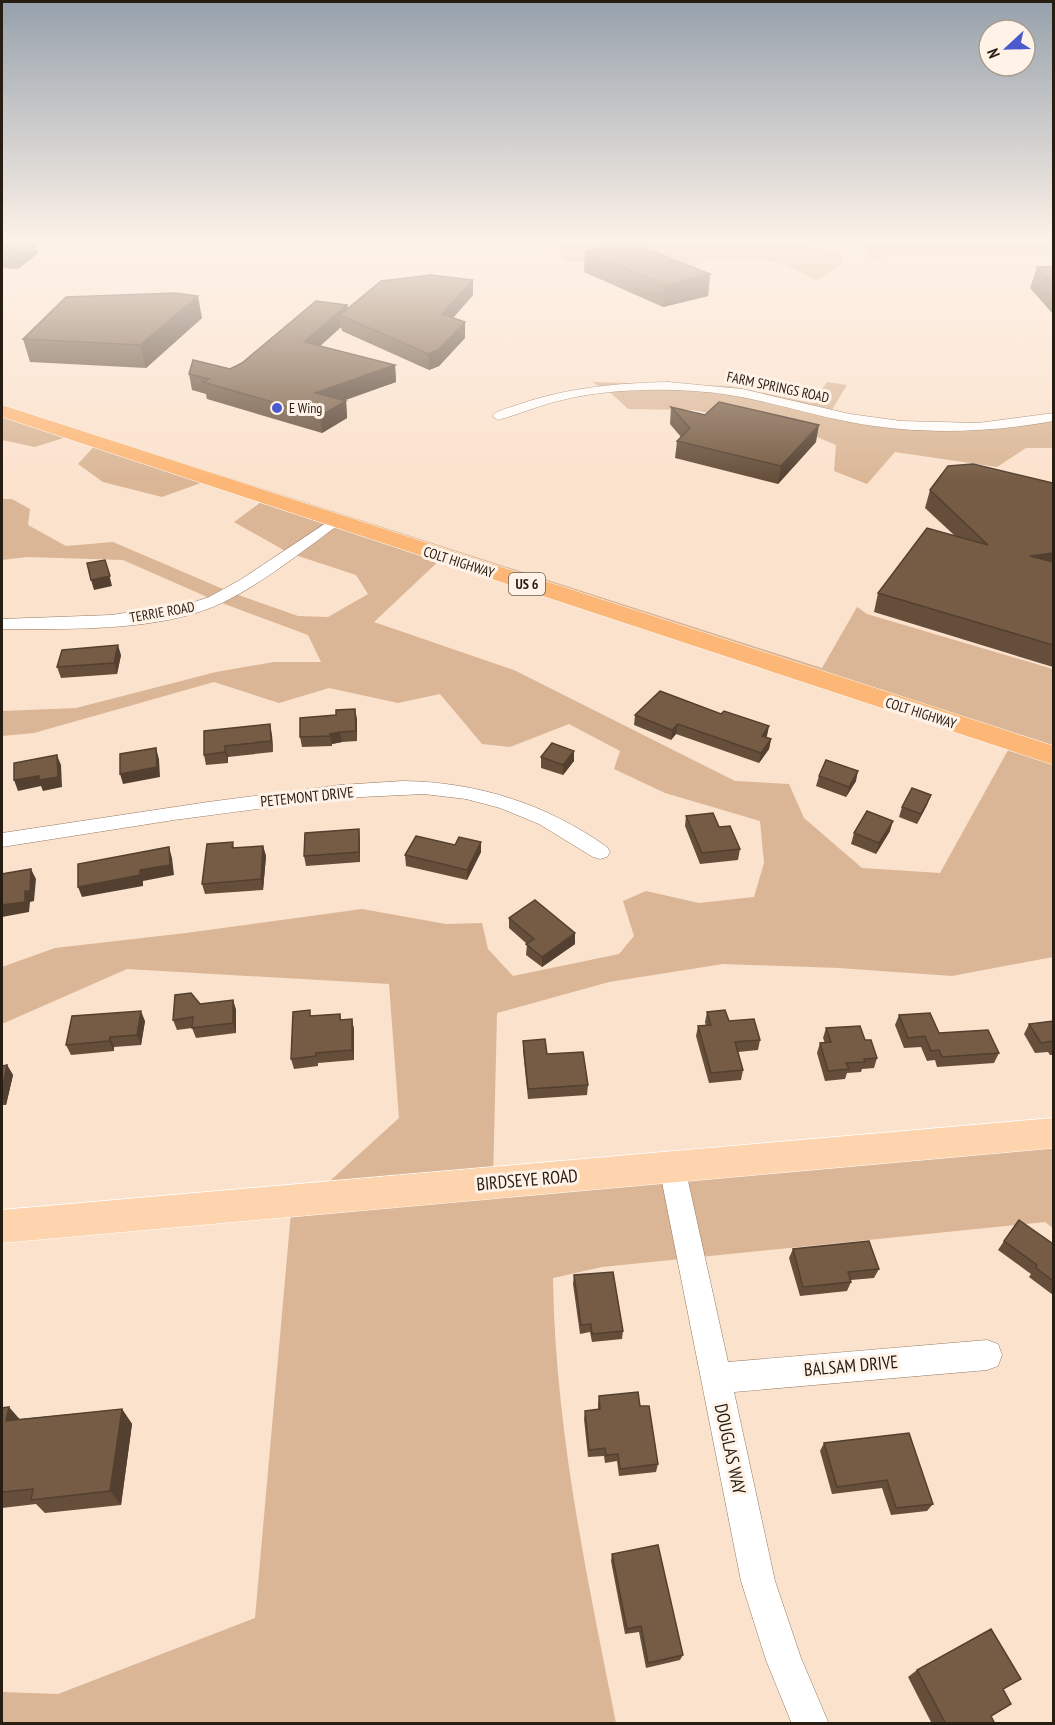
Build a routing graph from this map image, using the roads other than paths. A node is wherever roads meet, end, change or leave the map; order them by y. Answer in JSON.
{"nodes":[{"id":1,"x":2,"y":411,"type":"edge"},
{"id":2,"x":498,"y":416,"type":"dead end"},
{"id":3,"x":1053,"y":417,"type":"edge"},
{"id":4,"x":335,"y":521,"type":"junction"},
{"id":5,"x":2,"y":624,"type":"edge"},
{"id":6,"x":1053,"y":756,"type":"edge"},
{"id":7,"x":2,"y":840,"type":"edge"},
{"id":8,"x":600,"y":852,"type":"dead end"},
{"id":9,"x":1053,"y":1133,"type":"edge"},
{"id":10,"x":672,"y":1167,"type":"junction"},
{"id":11,"x":2,"y":1227,"type":"edge"},
{"id":12,"x":987,"y":1354,"type":"dead end"},
{"id":13,"x":715,"y":1378,"type":"junction"},
{"id":14,"x":812,"y":1724,"type":"edge"}],
"edges":[{"from":1,"to":4,"type":"highway","name":"COLT HIGHWAY","number":"US 6"},
{"from":2,"to":3,"type":"street","name":"FARM SPRINGS ROAD"},
{"from":4,"to":5,"type":"street","name":"TERRIE ROAD"},
{"from":4,"to":6,"type":"highway","name":"COLT HIGHWAY","number":"US 6"},
{"from":7,"to":8,"type":"street","name":"PETEMONT DRIVE"},
{"from":9,"to":10,"type":"main road","name":"BIRDSEYE ROAD"},
{"from":10,"to":11,"type":"main road","name":"BIRDSEYE ROAD"},
{"from":10,"to":13,"type":"street","name":"DOUGLAS WAY"},
{"from":12,"to":13,"type":"street","name":"BALSAM DRIVE"},
{"from":13,"to":14,"type":"street","name":"DOUGLAS WAY"}]}
